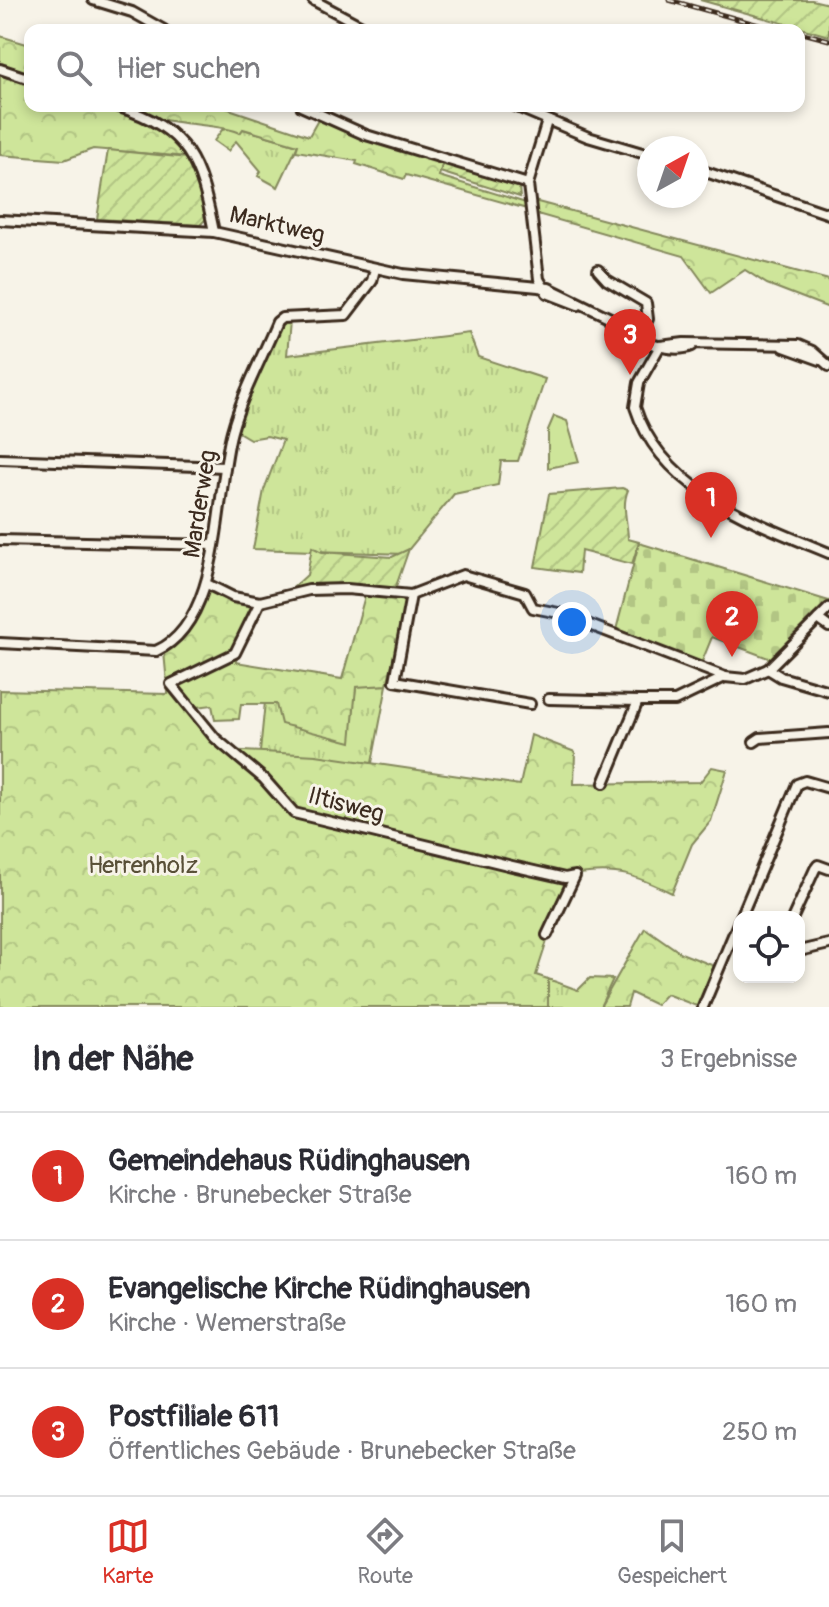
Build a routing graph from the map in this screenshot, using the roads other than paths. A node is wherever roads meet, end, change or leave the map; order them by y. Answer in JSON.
{"nodes":[{"id":1,"x":93,"y":0,"type":"edge"},
{"id":2,"x":313,"y":0,"type":"edge"},
{"id":3,"x":153,"y":24,"type":"edge"},
{"id":4,"x":358,"y":24,"type":"edge"},
{"id":5,"x":0,"y":69,"type":"edge"},
{"id":6,"x":24,"y":77,"type":"edge"},
{"id":7,"x":132,"y":112,"type":"edge"},
{"id":8,"x":314,"y":112,"type":"edge"},
{"id":9,"x":528,"y":112,"type":"edge"},
{"id":10,"x":547,"y":121,"type":"junction"},
{"id":11,"x":637,"y":151,"type":"edge"},
{"id":12,"x":709,"y":173,"type":"edge"},
{"id":13,"x":528,"y":184,"type":"junction"},
{"id":14,"x":829,"y":214,"type":"edge"},
{"id":15,"x":0,"y":220,"type":"edge"},
{"id":16,"x":214,"y":232,"type":"junction"},
{"id":17,"x":375,"y":269,"type":"junction"},
{"id":18,"x":598,"y":270,"type":"dead end"},
{"id":19,"x":543,"y":287,"type":"junction"},
{"id":20,"x":643,"y":338,"type":"junction"},
{"id":21,"x":660,"y":346,"type":"junction"},
{"id":22,"x":827,"y":364,"type":"edge"},
{"id":23,"x":0,"y":459,"type":"edge"},
{"id":24,"x":225,"y":467,"type":"junction"},
{"id":25,"x":0,"y":540,"type":"edge"},
{"id":26,"x":214,"y":545,"type":"junction"},
{"id":27,"x":829,"y":553,"type":"edge"},
{"id":28,"x":207,"y":584,"type":"junction"},
{"id":29,"x":411,"y":595,"type":"junction"},
{"id":30,"x":260,"y":602,"type":"junction"},
{"id":31,"x":829,"y":608,"type":"edge"},
{"id":32,"x":818,"y":619,"type":"junction"},
{"id":33,"x":829,"y":627,"type":"edge"},
{"id":34,"x":0,"y":643,"type":"edge"},
{"id":35,"x":768,"y":669,"type":"junction"},
{"id":36,"x":725,"y":677,"type":"junction"},
{"id":37,"x":829,"y":691,"type":"edge"},
{"id":38,"x":549,"y":699,"type":"dead end"},
{"id":39,"x":638,"y":701,"type":"junction"},
{"id":40,"x":530,"y":704,"type":"dead end"},
{"id":41,"x":829,"y":733,"type":"edge"},
{"id":42,"x":754,"y":742,"type":"dead end"},
{"id":43,"x":604,"y":783,"type":"dead end"},
{"id":44,"x":829,"y":788,"type":"edge"},
{"id":45,"x":829,"y":869,"type":"edge"},
{"id":46,"x":743,"y":911,"type":"edge"},
{"id":47,"x":796,"y":911,"type":"edge"},
{"id":48,"x":547,"y":935,"type":"dead end"},
{"id":49,"x":733,"y":941,"type":"edge"},
{"id":50,"x":829,"y":944,"type":"edge"},
{"id":51,"x":805,"y":950,"type":"edge"},
{"id":52,"x":703,"y":1007,"type":"edge"}],
"edges":[{"from":1,"to":3,"type":"street"},
{"from":2,"to":4,"type":"street"},
{"from":5,"to":6,"type":"street"},
{"from":7,"to":16,"type":"street"},
{"from":8,"to":13,"type":"street"},
{"from":9,"to":10,"type":"street"},
{"from":10,"to":11,"type":"street"},
{"from":10,"to":13,"type":"street"},
{"from":12,"to":14,"type":"street"},
{"from":13,"to":19,"type":"street"},
{"from":15,"to":16,"type":"street","name":"Marktweg"},
{"from":16,"to":17,"type":"street","name":"Marktweg"},
{"from":17,"to":19,"type":"street","name":"Marktweg"},
{"from":17,"to":24,"type":"street","name":"Marderweg"},
{"from":18,"to":20,"type":"street"},
{"from":19,"to":20,"type":"street","name":"Marktweg"},
{"from":20,"to":21,"type":"street","name":"Marktweg"},
{"from":21,"to":22,"type":"street"},
{"from":21,"to":27,"type":"street"},
{"from":23,"to":24,"type":"street"},
{"from":24,"to":26,"type":"street","name":"Marderweg"},
{"from":25,"to":26,"type":"street"},
{"from":26,"to":28,"type":"street","name":"Marderweg"},
{"from":28,"to":30,"type":"street"},
{"from":28,"to":34,"type":"street","name":"Marderweg"},
{"from":29,"to":30,"type":"street"},
{"from":29,"to":36,"type":"street"},
{"from":29,"to":40,"type":"street"},
{"from":30,"to":48,"type":"street","name":"Iltisweg"},
{"from":31,"to":32,"type":"street"},
{"from":32,"to":33,"type":"street"},
{"from":32,"to":35,"type":"street"},
{"from":35,"to":36,"type":"street"},
{"from":35,"to":37,"type":"street"},
{"from":36,"to":39,"type":"street"},
{"from":38,"to":39,"type":"street"},
{"from":39,"to":43,"type":"street"},
{"from":41,"to":42,"type":"street"},
{"from":44,"to":46,"type":"street"},
{"from":45,"to":47,"type":"street"},
{"from":49,"to":52,"type":"street"},
{"from":50,"to":51,"type":"street"}]}
